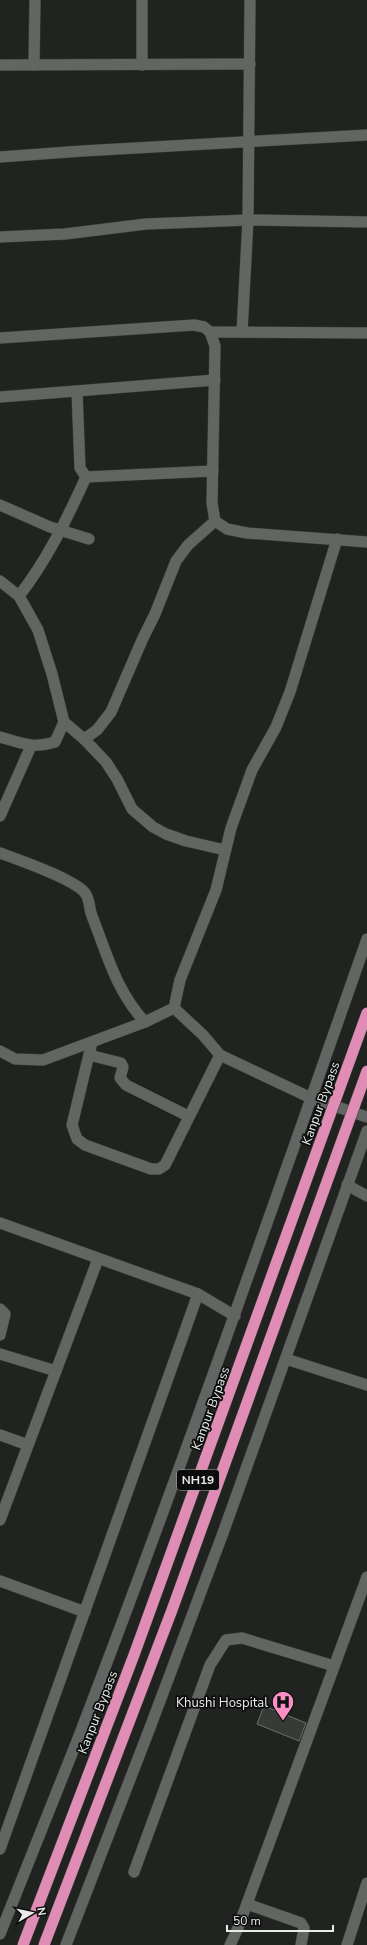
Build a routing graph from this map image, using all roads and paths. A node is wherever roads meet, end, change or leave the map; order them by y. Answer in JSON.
{"nodes":[{"id":1,"x":35,"y":0,"type":"edge"},
{"id":2,"x":142,"y":0,"type":"edge"},
{"id":3,"x":250,"y":0,"type":"edge"},
{"id":4,"x":250,"y":64,"type":"junction"},
{"id":5,"x":0,"y":65,"type":"edge"},
{"id":6,"x":34,"y":65,"type":"junction"},
{"id":7,"x":142,"y":65,"type":"junction"},
{"id":8,"x":367,"y":135,"type":"edge"},
{"id":9,"x":249,"y":141,"type":"junction"},
{"id":10,"x":0,"y":157,"type":"edge"},
{"id":11,"x":248,"y":220,"type":"junction"},
{"id":12,"x":367,"y":222,"type":"edge"},
{"id":13,"x":0,"y":237,"type":"edge"},
{"id":14,"x":210,"y":332,"type":"junction"},
{"id":15,"x":242,"y":332,"type":"junction"},
{"id":16,"x":367,"y":333,"type":"edge"},
{"id":17,"x":0,"y":338,"type":"edge"},
{"id":18,"x":215,"y":380,"type":"junction"},
{"id":19,"x":77,"y":391,"type":"junction"},
{"id":20,"x":0,"y":397,"type":"edge"},
{"id":21,"x":213,"y":471,"type":"junction"},
{"id":22,"x":86,"y":477,"type":"junction"},
{"id":23,"x":0,"y":505,"type":"edge"},
{"id":24,"x":215,"y":521,"type":"junction"},
{"id":25,"x":62,"y":530,"type":"junction"},
{"id":26,"x":89,"y":539,"type":"dead end"},
{"id":27,"x":337,"y":539,"type":"junction"},
{"id":28,"x":367,"y":542,"type":"edge"},
{"id":29,"x":0,"y":581,"type":"edge"},
{"id":30,"x":19,"y":596,"type":"junction"},
{"id":31,"x":64,"y":722,"type":"junction"},
{"id":32,"x":0,"y":737,"type":"edge"},
{"id":33,"x":84,"y":739,"type":"junction"},
{"id":34,"x":31,"y":746,"type":"junction"},
{"id":35,"x":0,"y":816,"type":"edge"},
{"id":36,"x":226,"y":850,"type":"junction"},
{"id":37,"x":0,"y":853,"type":"edge"},
{"id":38,"x":367,"y":940,"type":"edge"},
{"id":39,"x":174,"y":1008,"type":"junction"},
{"id":40,"x":367,"y":1013,"type":"edge"},
{"id":41,"x":145,"y":1022,"type":"junction"},
{"id":42,"x":92,"y":1042,"type":"junction"},
{"id":43,"x":0,"y":1051,"type":"edge"},
{"id":44,"x":89,"y":1055,"type":"junction"},
{"id":45,"x":220,"y":1055,"type":"junction"},
{"id":46,"x":367,"y":1071,"type":"edge"},
{"id":47,"x":311,"y":1098,"type":"junction"},
{"id":48,"x":188,"y":1116,"type":"junction"},
{"id":49,"x":367,"y":1117,"type":"edge"},
{"id":50,"x":367,"y":1131,"type":"edge"},
{"id":51,"x":347,"y":1185,"type":"junction"},
{"id":52,"x":367,"y":1196,"type":"edge"},
{"id":53,"x":0,"y":1223,"type":"edge"},
{"id":54,"x":98,"y":1259,"type":"junction"},
{"id":55,"x":198,"y":1294,"type":"junction"},
{"id":56,"x":0,"y":1310,"type":"edge"},
{"id":57,"x":235,"y":1316,"type":"junction"},
{"id":58,"x":0,"y":1335,"type":"edge"},
{"id":59,"x":0,"y":1354,"type":"edge"},
{"id":60,"x":286,"y":1359,"type":"junction"},
{"id":61,"x":56,"y":1370,"type":"junction"},
{"id":62,"x":367,"y":1385,"type":"edge"},
{"id":63,"x":0,"y":1435,"type":"edge"},
{"id":64,"x":28,"y":1445,"type":"junction"},
{"id":65,"x":0,"y":1520,"type":"edge"},
{"id":66,"x":367,"y":1577,"type":"edge"},
{"id":67,"x":0,"y":1581,"type":"edge"},
{"id":68,"x":364,"y":1593,"type":"edge"},
{"id":69,"x":85,"y":1612,"type":"junction"},
{"id":70,"x":334,"y":1666,"type":"junction"},
{"id":71,"x":0,"y":1848,"type":"edge"},
{"id":72,"x":134,"y":1872,"type":"dead end"},
{"id":73,"x":367,"y":1884,"type":"edge"},
{"id":74,"x":247,"y":1904,"type":"junction"},
{"id":75,"x":0,"y":1934,"type":"edge"},
{"id":76,"x":23,"y":1945,"type":"edge"},
{"id":77,"x":44,"y":1945,"type":"edge"},
{"id":78,"x":66,"y":1945,"type":"edge"},
{"id":79,"x":230,"y":1945,"type":"edge"},
{"id":80,"x":301,"y":1945,"type":"edge"},
{"id":81,"x":347,"y":1945,"type":"edge"}],
"edges":[{"from":1,"to":6,"type":"street"},
{"from":2,"to":7,"type":"street"},
{"from":3,"to":4,"type":"street"},
{"from":4,"to":7,"type":"street"},
{"from":4,"to":9,"type":"street"},
{"from":5,"to":6,"type":"street"},
{"from":6,"to":7,"type":"street"},
{"from":8,"to":9,"type":"street"},
{"from":9,"to":10,"type":"street"},
{"from":9,"to":11,"type":"street"},
{"from":11,"to":12,"type":"street"},
{"from":11,"to":13,"type":"street"},
{"from":11,"to":15,"type":"street"},
{"from":14,"to":15,"type":"street"},
{"from":14,"to":17,"type":"street"},
{"from":14,"to":18,"type":"street"},
{"from":15,"to":16,"type":"street"},
{"from":18,"to":19,"type":"street"},
{"from":18,"to":21,"type":"street"},
{"from":19,"to":20,"type":"street"},
{"from":19,"to":22,"type":"street"},
{"from":21,"to":22,"type":"street"},
{"from":21,"to":24,"type":"street"},
{"from":22,"to":25,"type":"street"},
{"from":23,"to":25,"type":"street"},
{"from":24,"to":27,"type":"street"},
{"from":24,"to":33,"type":"street"},
{"from":25,"to":26,"type":"street"},
{"from":25,"to":30,"type":"street"},
{"from":27,"to":28,"type":"street"},
{"from":27,"to":36,"type":"street"},
{"from":29,"to":30,"type":"street"},
{"from":30,"to":31,"type":"street"},
{"from":31,"to":33,"type":"street"},
{"from":31,"to":34,"type":"street"},
{"from":32,"to":34,"type":"street"},
{"from":33,"to":36,"type":"street"},
{"from":34,"to":35,"type":"street"},
{"from":36,"to":39,"type":"street"},
{"from":37,"to":41,"type":"street"},
{"from":38,"to":47,"type":"street"},
{"from":39,"to":41,"type":"street"},
{"from":39,"to":45,"type":"street"},
{"from":40,"to":76,"type":"highway","name":"Kanpur Bypass","number":"NH19","bridge":true},
{"from":41,"to":42,"type":"street"},
{"from":42,"to":43,"type":"street"},
{"from":42,"to":44,"type":"street"},
{"from":44,"to":48,"type":"street"},
{"from":44,"to":48,"type":"street"},
{"from":45,"to":47,"type":"street"},
{"from":45,"to":48,"type":"street"},
{"from":46,"to":77,"type":"highway","number":"NH19","bridge":true},
{"from":47,"to":49,"type":"street"},
{"from":47,"to":57,"type":"street"},
{"from":50,"to":51,"type":"street"},
{"from":51,"to":52,"type":"street"},
{"from":51,"to":60,"type":"street"},
{"from":53,"to":54,"type":"street"},
{"from":54,"to":55,"type":"street"},
{"from":54,"to":61,"type":"street"},
{"from":55,"to":57,"type":"street"},
{"from":55,"to":69,"type":"street"},
{"from":56,"to":58,"type":"street"},
{"from":57,"to":75,"type":"street"},
{"from":59,"to":61,"type":"street"},
{"from":60,"to":62,"type":"street"},
{"from":60,"to":78,"type":"street"},
{"from":61,"to":64,"type":"street"},
{"from":63,"to":64,"type":"street"},
{"from":64,"to":65,"type":"street"},
{"from":66,"to":68,"type":"street"},
{"from":67,"to":69,"type":"street"},
{"from":68,"to":70,"type":"street"},
{"from":69,"to":71,"type":"street"},
{"from":70,"to":72,"type":"street"},
{"from":70,"to":74,"type":"street"},
{"from":73,"to":81,"type":"street"},
{"from":74,"to":79,"type":"street"},
{"from":74,"to":80,"type":"street"}]}
